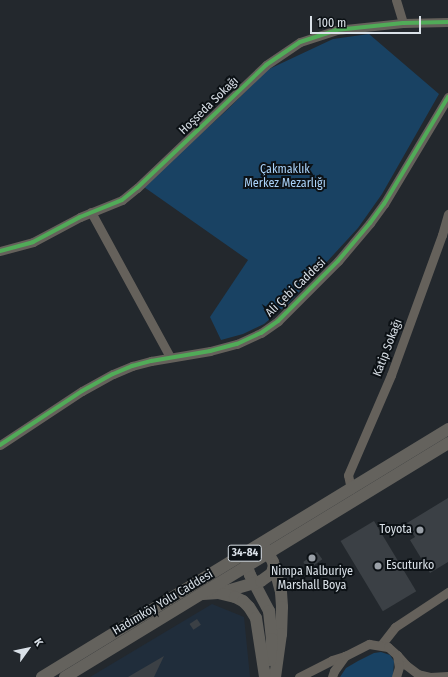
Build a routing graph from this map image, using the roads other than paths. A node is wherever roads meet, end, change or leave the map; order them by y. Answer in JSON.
{"nodes":[{"id":1,"x":396,"y":0,"type":"edge"},
{"id":2,"x":448,"y":22,"type":"edge"},
{"id":3,"x":403,"y":23,"type":"junction"},
{"id":4,"x":448,"y":97,"type":"edge"},
{"id":5,"x":91,"y":212,"type":"junction"},
{"id":6,"x":448,"y":214,"type":"edge"},
{"id":7,"x":0,"y":251,"type":"edge"},
{"id":8,"x":170,"y":357,"type":"junction"},
{"id":9,"x":448,"y":429,"type":"edge"},
{"id":10,"x":448,"y":443,"type":"edge"},
{"id":11,"x":0,"y":445,"type":"edge"},
{"id":12,"x":351,"y":489,"type":"junction"},
{"id":13,"x":256,"y":547,"type":"junction"},
{"id":14,"x":269,"y":554,"type":"junction"},
{"id":15,"x":274,"y":565,"type":"junction"},
{"id":16,"x":247,"y":567,"type":"junction"},
{"id":17,"x":255,"y":583,"type":"junction"},
{"id":18,"x":448,"y":592,"type":"edge"},
{"id":19,"x":218,"y":593,"type":"junction"},
{"id":20,"x":202,"y":594,"type":"junction"},
{"id":21,"x":381,"y":644,"type":"junction"},
{"id":22,"x":398,"y":655,"type":"junction"},
{"id":23,"x":345,"y":656,"type":"junction"},
{"id":24,"x":448,"y":676,"type":"edge"},
{"id":25,"x":42,"y":677,"type":"edge"},
{"id":26,"x":65,"y":677,"type":"edge"},
{"id":27,"x":265,"y":677,"type":"edge"},
{"id":28,"x":270,"y":677,"type":"edge"},
{"id":29,"x":275,"y":677,"type":"edge"},
{"id":30,"x":299,"y":677,"type":"edge"},
{"id":31,"x":332,"y":677,"type":"edge"},
{"id":32,"x":396,"y":677,"type":"edge"}],
"edges":[{"from":1,"to":3,"type":"street"},
{"from":2,"to":3,"type":"street","name":"Hoşseda Sokağı"},
{"from":3,"to":5,"type":"street","name":"Hoşseda Sokağı"},
{"from":4,"to":8,"type":"street","name":"Ali Çebi Caddesi"},
{"from":5,"to":7,"type":"street","name":"Hoşseda Sokağı"},
{"from":5,"to":8,"type":"street"},
{"from":6,"to":12,"type":"street","name":"Katip Sokağı"},
{"from":8,"to":11,"type":"street","name":"Ali Çebi Caddesi"},
{"from":9,"to":12,"type":"main road","name":"Hadımköy Yolu Caddesi","number":"34-84"},
{"from":10,"to":14,"type":"main road","name":"Hadımköy Yolu Caddesi","number":"34-84"},
{"from":12,"to":13,"type":"main road","name":"Hadımköy Yolu Caddesi","number":"34-84"},
{"from":13,"to":14,"type":"main road"},
{"from":13,"to":16,"type":"main road"},
{"from":13,"to":25,"type":"main road","name":"Hadımköy Yolu Caddesi","number":"34-84"},
{"from":14,"to":15,"type":"main road"},
{"from":14,"to":16,"type":"main road","name":"Hadımköy Yolu Caddesi","number":"34-84"},
{"from":15,"to":17,"type":"main road"},
{"from":15,"to":29,"type":"main road"},
{"from":16,"to":17,"type":"main road"},
{"from":16,"to":20,"type":"main road","name":"Hadımköy Yolu Caddesi","number":"34-84"},
{"from":17,"to":19,"type":"main road"},
{"from":17,"to":28,"type":"main road"},
{"from":18,"to":21,"type":"street"},
{"from":19,"to":20,"type":"main road"},
{"from":19,"to":27,"type":"main road"},
{"from":20,"to":26,"type":"main road","name":"Hadımköy Yolu Caddesi","number":"34-84"},
{"from":21,"to":22,"type":"street"},
{"from":21,"to":23,"type":"street"},
{"from":22,"to":24,"type":"street"},
{"from":22,"to":32,"type":"street"},
{"from":23,"to":30,"type":"street"},
{"from":23,"to":31,"type":"street"}]}
